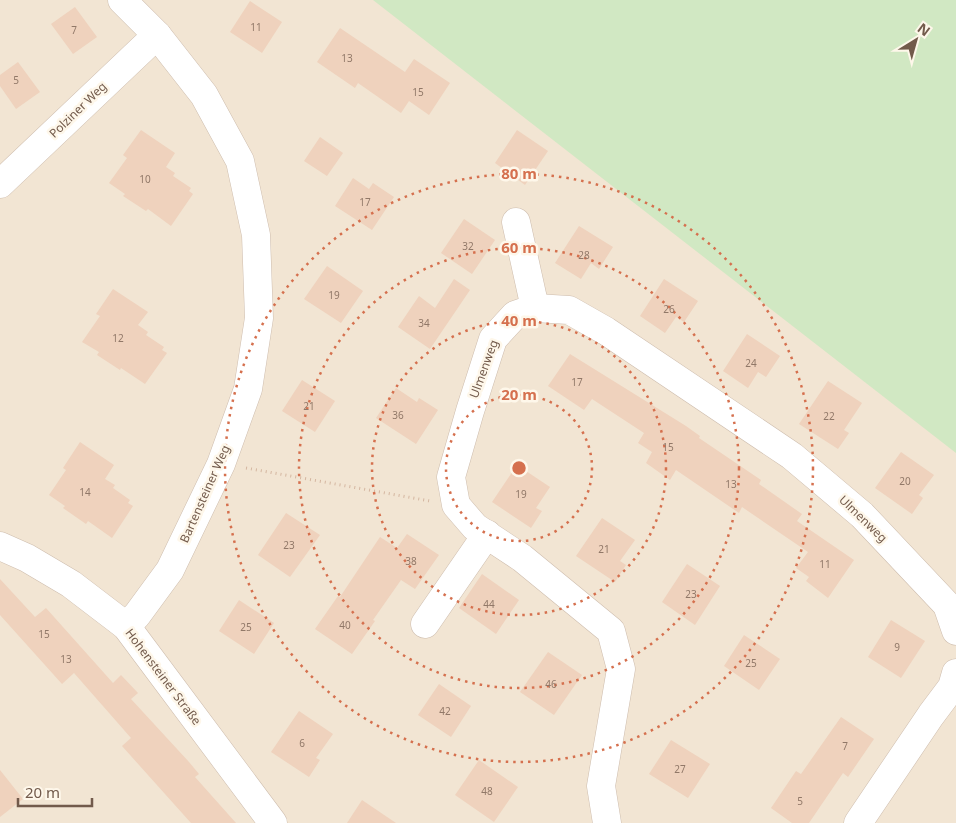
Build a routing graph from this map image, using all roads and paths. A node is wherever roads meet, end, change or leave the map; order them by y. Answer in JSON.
{"nodes":[{"id":1,"x":122,"y":0,"type":"edge"},
{"id":2,"x":157,"y":35,"type":"junction"},
{"id":3,"x":0,"y":184,"type":"edge"},
{"id":4,"x":516,"y":222,"type":"dead end"},
{"id":5,"x":535,"y":308,"type":"junction"},
{"id":6,"x":221,"y":464,"type":"junction"},
{"id":7,"x":456,"y":505,"type":"junction"},
{"id":8,"x":487,"y":534,"type":"junction"},
{"id":9,"x":0,"y":546,"type":"edge"},
{"id":10,"x":425,"y":624,"type":"dead end"},
{"id":11,"x":126,"y":626,"type":"junction"},
{"id":12,"x":956,"y":631,"type":"edge"},
{"id":13,"x":956,"y":674,"type":"edge"},
{"id":14,"x":273,"y":823,"type":"edge"},
{"id":15,"x":607,"y":823,"type":"edge"},
{"id":16,"x":858,"y":823,"type":"edge"}],
"edges":[{"from":1,"to":2,"type":"street","name":"Bartensteiner Weg"},
{"from":2,"to":3,"type":"street","name":"Polziner Weg"},
{"from":2,"to":6,"type":"street","name":"Bartensteiner Weg"},
{"from":4,"to":5,"type":"street"},
{"from":5,"to":7,"type":"street","name":"Ulmenweg"},
{"from":5,"to":12,"type":"street","name":"Ulmenweg"},
{"from":6,"to":7,"type":"path"},
{"from":6,"to":11,"type":"street","name":"Bartensteiner Weg"},
{"from":7,"to":8,"type":"street"},
{"from":8,"to":10,"type":"street"},
{"from":8,"to":15,"type":"street"},
{"from":9,"to":11,"type":"street","name":"Hohensteiner Straße"},
{"from":11,"to":14,"type":"street","name":"Hohensteiner Straße"},
{"from":13,"to":16,"type":"street"}]}
